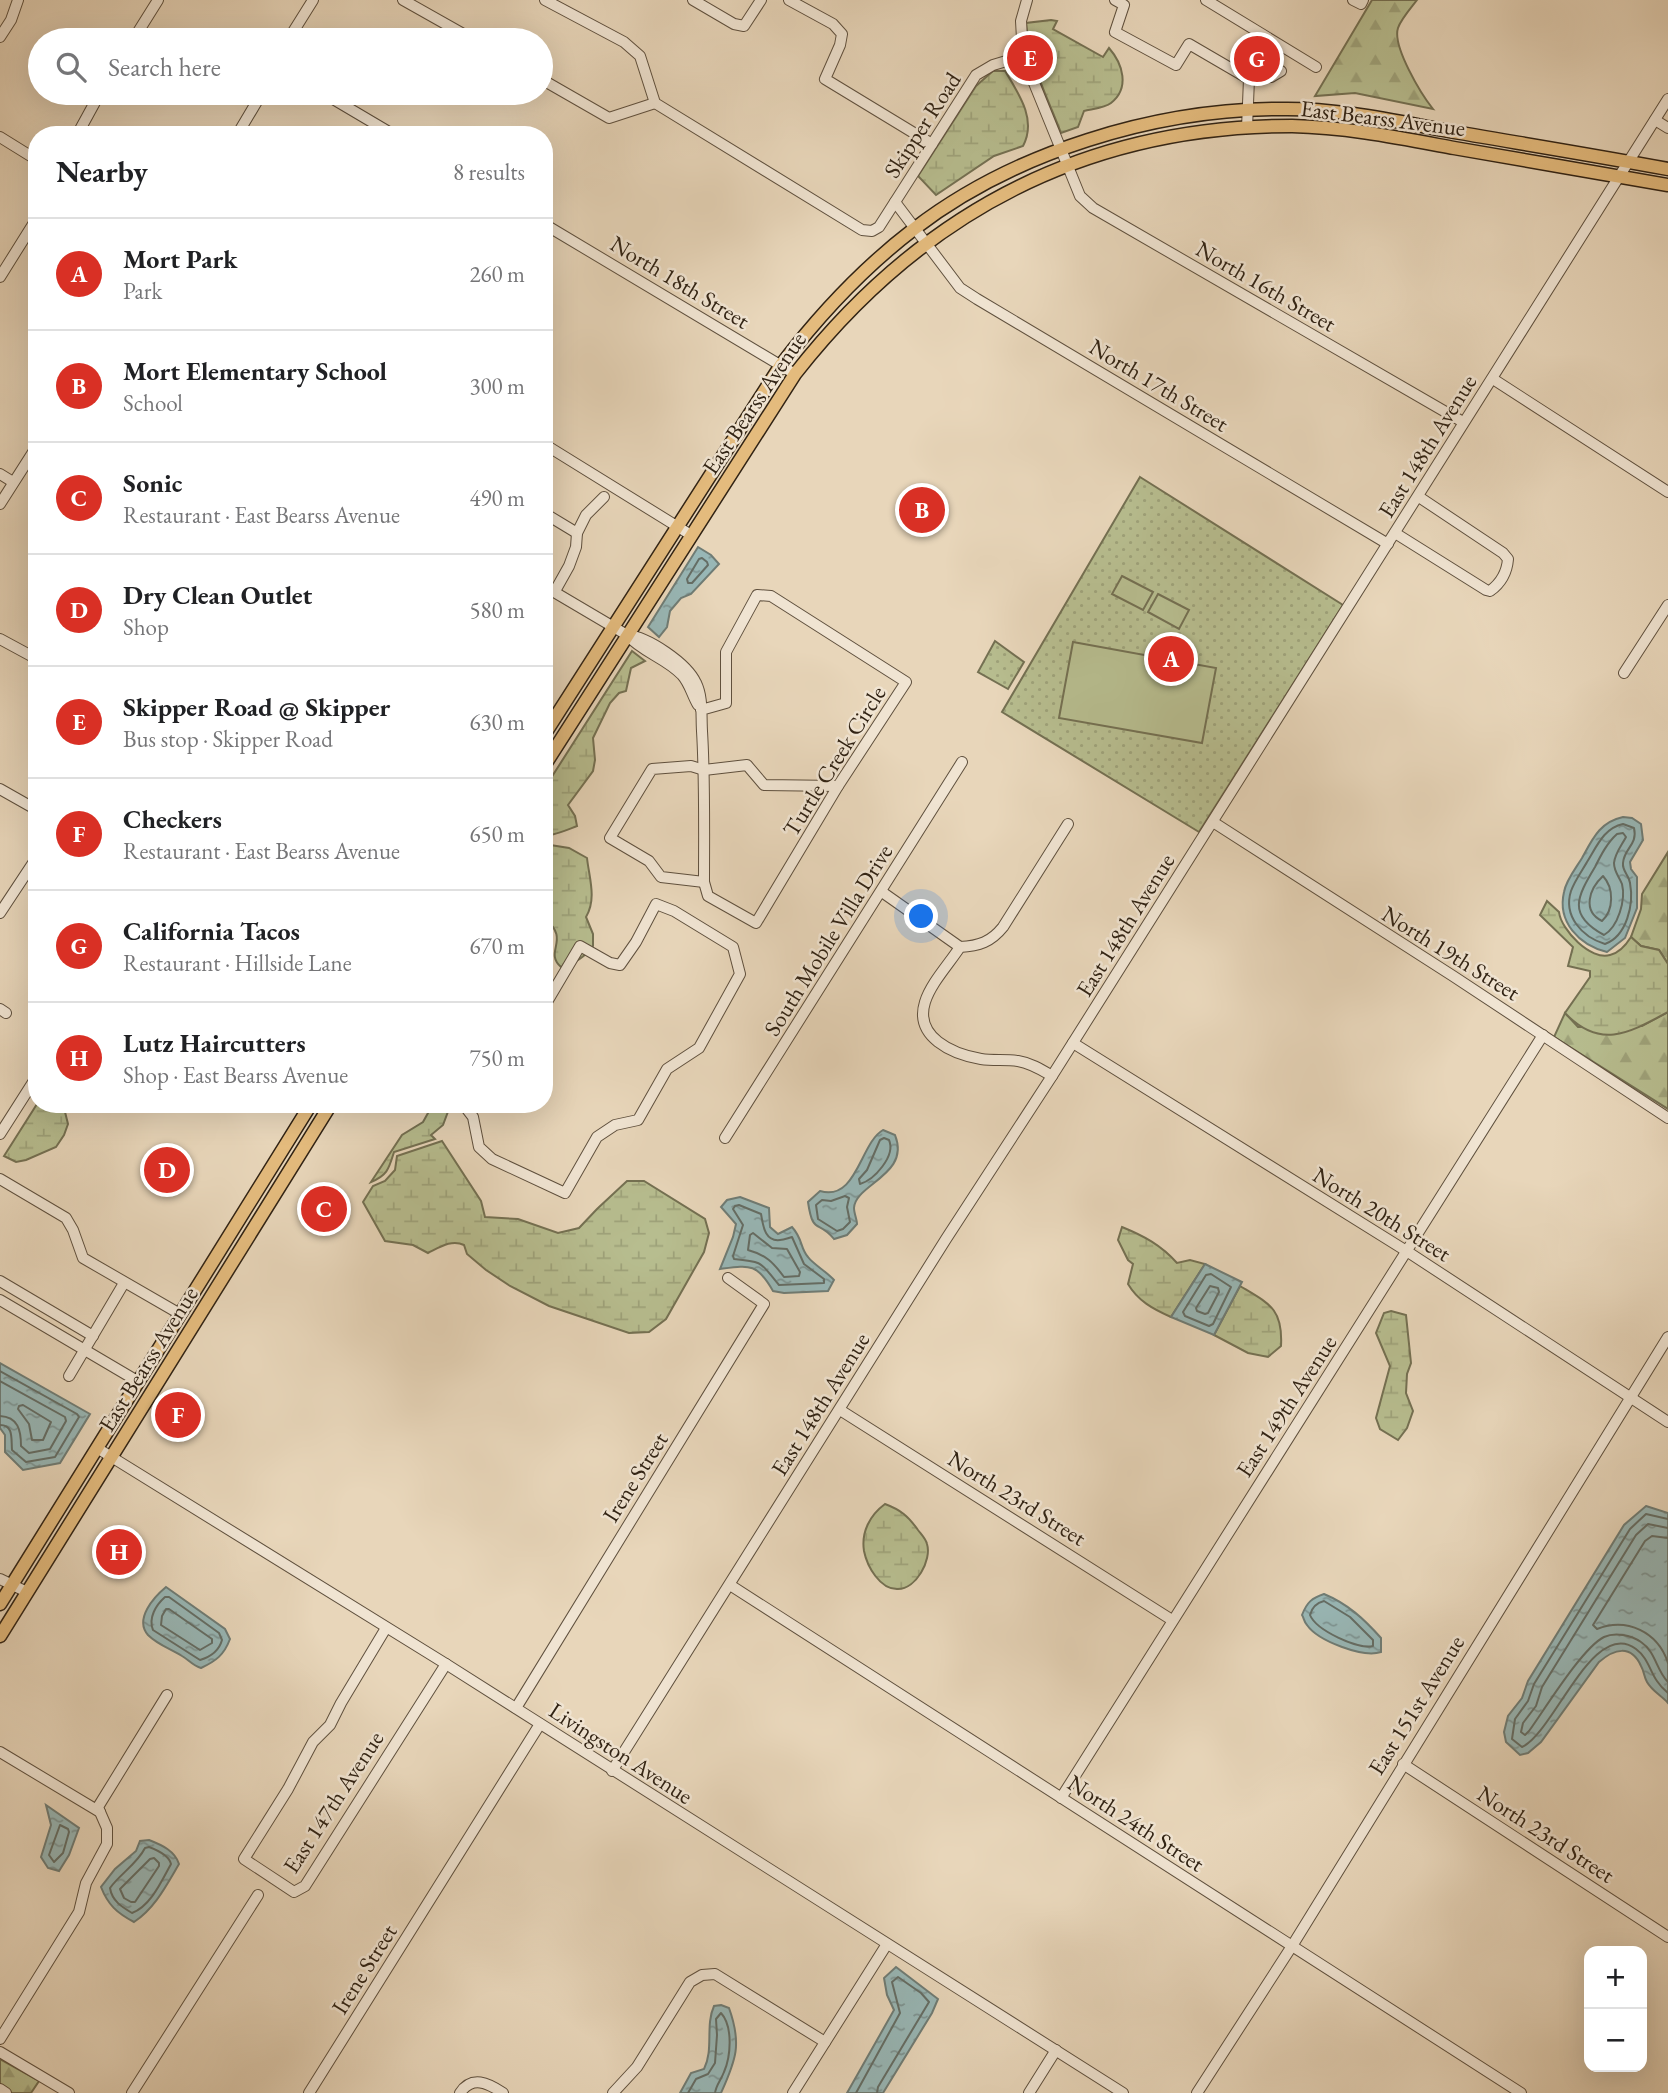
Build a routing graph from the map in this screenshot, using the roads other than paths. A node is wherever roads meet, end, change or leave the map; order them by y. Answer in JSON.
{"nodes":[{"id":1,"x":18,"y":0,"type":"edge"},
{"id":2,"x":158,"y":0,"type":"edge"},
{"id":3,"x":313,"y":0,"type":"edge"},
{"id":4,"x":404,"y":0,"type":"edge"},
{"id":5,"x":545,"y":0,"type":"edge"},
{"id":6,"x":693,"y":0,"type":"edge"},
{"id":7,"x":761,"y":0,"type":"edge"},
{"id":8,"x":789,"y":0,"type":"edge"},
{"id":9,"x":1027,"y":0,"type":"edge"},
{"id":10,"x":1115,"y":0,"type":"edge"},
{"id":11,"x":1206,"y":0,"type":"edge"},
{"id":12,"x":140,"y":28,"type":"edge"},
{"id":13,"x":296,"y":28,"type":"edge"},
{"id":14,"x":453,"y":28,"type":"edge"},
{"id":15,"x":0,"y":37,"type":"edge"},
{"id":16,"x":1023,"y":56,"type":"junction"},
{"id":17,"x":1315,"y":67,"type":"dead end"},
{"id":18,"x":1281,"y":71,"type":"dead end"},
{"id":19,"x":1249,"y":79,"type":"junction"},
{"id":20,"x":553,"y":86,"type":"edge"},
{"id":21,"x":1668,"y":99,"type":"edge"},
{"id":22,"x":654,"y":103,"type":"junction"},
{"id":23,"x":93,"y":105,"type":"edge"},
{"id":24,"x":255,"y":105,"type":"edge"},
{"id":25,"x":343,"y":105,"type":"edge"},
{"id":26,"x":1247,"y":110,"type":"junction"},
{"id":27,"x":1655,"y":120,"type":"junction"},
{"id":28,"x":82,"y":126,"type":"edge"},
{"id":29,"x":242,"y":126,"type":"edge"},
{"id":30,"x":379,"y":126,"type":"edge"},
{"id":31,"x":1247,"y":128,"type":"junction"},
{"id":32,"x":1668,"y":128,"type":"edge"},
{"id":33,"x":0,"y":137,"type":"edge"},
{"id":34,"x":932,"y":144,"type":"junction"},
{"id":35,"x":1061,"y":150,"type":"junction"},
{"id":36,"x":28,"y":154,"type":"edge"},
{"id":37,"x":1628,"y":162,"type":"junction"},
{"id":38,"x":1067,"y":165,"type":"junction"},
{"id":39,"x":1668,"y":169,"type":"edge"},
{"id":40,"x":1619,"y":177,"type":"junction"},
{"id":41,"x":1668,"y":185,"type":"edge"},
{"id":42,"x":895,"y":202,"type":"junction"},
{"id":43,"x":915,"y":228,"type":"junction"},
{"id":44,"x":553,"y":229,"type":"edge"},
{"id":45,"x":28,"y":232,"type":"edge"},
{"id":46,"x":925,"y":242,"type":"junction"},
{"id":47,"x":0,"y":277,"type":"edge"},
{"id":48,"x":831,"y":304,"type":"junction"},
{"id":49,"x":843,"y":317,"type":"junction"},
{"id":50,"x":781,"y":365,"type":"junction"},
{"id":51,"x":795,"y":374,"type":"junction"},
{"id":52,"x":1493,"y":379,"type":"junction"},
{"id":53,"x":1463,"y":422,"type":"junction"},
{"id":54,"x":553,"y":450,"type":"edge"},
{"id":55,"x":28,"y":460,"type":"edge"},
{"id":56,"x":0,"y":474,"type":"edge"},
{"id":57,"x":13,"y":482,"type":"junction"},
{"id":58,"x":705,"y":482,"type":"junction"},
{"id":59,"x":719,"y":491,"type":"junction"},
{"id":60,"x":1668,"y":492,"type":"edge"},
{"id":61,"x":604,"y":497,"type":"dead end"},
{"id":62,"x":1419,"y":497,"type":"junction"},
{"id":63,"x":0,"y":504,"type":"edge"},
{"id":64,"x":553,"y":518,"type":"edge"},
{"id":65,"x":676,"y":526,"type":"junction"},
{"id":66,"x":577,"y":533,"type":"junction"},
{"id":67,"x":1395,"y":533,"type":"junction"},
{"id":68,"x":691,"y":536,"type":"junction"},
{"id":69,"x":1388,"y":544,"type":"junction"},
{"id":70,"x":555,"y":591,"type":"joint"},
{"id":71,"x":1668,"y":605,"type":"edge"},
{"id":72,"x":613,"y":627,"type":"junction"},
{"id":73,"x":627,"y":635,"type":"junction"},
{"id":74,"x":0,"y":639,"type":"edge"},
{"id":75,"x":28,"y":654,"type":"edge"},
{"id":76,"x":1624,"y":673,"type":"dead end"},
{"id":77,"x":701,"y":710,"type":"junction"},
{"id":78,"x":553,"y":722,"type":"edge"},
{"id":79,"x":553,"y":752,"type":"edge"},
{"id":80,"x":962,"y":762,"type":"dead end"},
{"id":81,"x":704,"y":770,"type":"junction"},
{"id":82,"x":838,"y":786,"type":"junction"},
{"id":83,"x":0,"y":789,"type":"edge"},
{"id":84,"x":28,"y":805,"type":"edge"},
{"id":85,"x":1213,"y":822,"type":"junction"},
{"id":86,"x":1068,"y":824,"type":"dead end"},
{"id":87,"x":28,"y":871,"type":"edge"},
{"id":88,"x":704,"y":883,"type":"junction"},
{"id":89,"x":881,"y":892,"type":"junction"},
{"id":90,"x":0,"y":913,"type":"edge"},
{"id":91,"x":960,"y":947,"type":"junction"},
{"id":92,"x":553,"y":992,"type":"edge"},
{"id":93,"x":1543,"y":1035,"type":"junction"},
{"id":94,"x":1073,"y":1043,"type":"junction"},
{"id":95,"x":1052,"y":1076,"type":"junction"},
{"id":96,"x":28,"y":1090,"type":"edge"},
{"id":97,"x":305,"y":1113,"type":"edge"},
{"id":98,"x":325,"y":1113,"type":"edge"},
{"id":99,"x":470,"y":1113,"type":"edge"},
{"id":100,"x":1668,"y":1118,"type":"edge"},
{"id":101,"x":0,"y":1134,"type":"edge"},
{"id":102,"x":725,"y":1138,"type":"dead end"},
{"id":103,"x":0,"y":1179,"type":"edge"},
{"id":104,"x":1408,"y":1252,"type":"junction"},
{"id":105,"x":728,"y":1278,"type":"dead end"},
{"id":106,"x":0,"y":1282,"type":"edge"},
{"id":107,"x":129,"y":1285,"type":"junction"},
{"id":108,"x":0,"y":1300,"type":"edge"},
{"id":109,"x":180,"y":1314,"type":"junction"},
{"id":110,"x":93,"y":1336,"type":"junction"},
{"id":111,"x":1668,"y":1337,"type":"edge"},
{"id":112,"x":84,"y":1350,"type":"junction"},
{"id":113,"x":69,"y":1376,"type":"dead end"},
{"id":114,"x":139,"y":1381,"type":"junction"},
{"id":115,"x":1629,"y":1398,"type":"junction"},
{"id":116,"x":840,"y":1410,"type":"junction"},
{"id":117,"x":1668,"y":1422,"type":"edge"},
{"id":118,"x":97,"y":1448,"type":"junction"},
{"id":119,"x":112,"y":1457,"type":"junction"},
{"id":120,"x":6,"y":1582,"type":"edge"},
{"id":121,"x":730,"y":1585,"type":"junction"},
{"id":122,"x":27,"y":1592,"type":"junction"},
{"id":123,"x":0,"y":1604,"type":"edge"},
{"id":124,"x":1172,"y":1620,"type":"junction"},
{"id":125,"x":386,"y":1628,"type":"junction"},
{"id":126,"x":0,"y":1636,"type":"edge"},
{"id":127,"x":446,"y":1664,"type":"junction"},
{"id":128,"x":167,"y":1695,"type":"dead end"},
{"id":129,"x":516,"y":1708,"type":"junction"},
{"id":130,"x":540,"y":1724,"type":"junction"},
{"id":131,"x":0,"y":1752,"type":"edge"},
{"id":132,"x":1403,"y":1764,"type":"junction"},
{"id":133,"x":612,"y":1771,"type":"junction"},
{"id":134,"x":1061,"y":1798,"type":"junction"},
{"id":135,"x":100,"y":1812,"type":"junction"},
{"id":136,"x":258,"y":1895,"type":"dead end"},
{"id":137,"x":1668,"y":1937,"type":"edge"},
{"id":138,"x":887,"y":1944,"type":"junction"},
{"id":139,"x":1292,"y":1946,"type":"junction"},
{"id":140,"x":2,"y":2036,"type":"edge"},
{"id":141,"x":825,"y":2042,"type":"junction"},
{"id":142,"x":1056,"y":2050,"type":"junction"},
{"id":143,"x":0,"y":2052,"type":"edge"},
{"id":144,"x":0,"y":2089,"type":"edge"},
{"id":145,"x":6,"y":2093,"type":"edge"},
{"id":146,"x":69,"y":2093,"type":"edge"},
{"id":147,"x":132,"y":2093,"type":"edge"},
{"id":148,"x":309,"y":2093,"type":"edge"},
{"id":149,"x":460,"y":2093,"type":"edge"},
{"id":150,"x":503,"y":2093,"type":"edge"},
{"id":151,"x":613,"y":2093,"type":"edge"},
{"id":152,"x":793,"y":2093,"type":"edge"},
{"id":153,"x":1030,"y":2093,"type":"edge"},
{"id":154,"x":1123,"y":2093,"type":"edge"},
{"id":155,"x":1197,"y":2093,"type":"edge"},
{"id":156,"x":1521,"y":2093,"type":"edge"}],
"edges":[{"from":1,"to":15,"type":"street"},
{"from":2,"to":12,"type":"street"},
{"from":3,"to":13,"type":"street"},
{"from":4,"to":14,"type":"street"},
{"from":5,"to":22,"type":"street"},
{"from":6,"to":7,"type":"street"},
{"from":8,"to":34,"type":"street"},
{"from":9,"to":16,"type":"street"},
{"from":10,"to":19,"type":"street"},
{"from":11,"to":17,"type":"street"},
{"from":16,"to":34,"type":"street","name":"Skipper Road"},
{"from":16,"to":35,"type":"street"},
{"from":18,"to":19,"type":"street"},
{"from":19,"to":26,"type":"street"},
{"from":20,"to":22,"type":"street"},
{"from":21,"to":27,"type":"street","name":"East 148th Avenue"},
{"from":22,"to":42,"type":"street","name":"Skipper Road"},
{"from":23,"to":28,"type":"street"},
{"from":24,"to":29,"type":"street"},
{"from":25,"to":30,"type":"street"},
{"from":26,"to":31,"type":"street"},
{"from":26,"to":35,"type":"main road","name":"East Bearss Avenue"},
{"from":26,"to":37,"type":"main road","name":"East Bearss Avenue"},
{"from":27,"to":32,"type":"street"},
{"from":27,"to":37,"type":"street","name":"East 148th Avenue"},
{"from":31,"to":38,"type":"main road","name":"East Bearss Avenue"},
{"from":31,"to":40,"type":"main road","name":"East Bearss Avenue"},
{"from":33,"to":36,"type":"street"},
{"from":34,"to":42,"type":"street","name":"Skipper Road"},
{"from":35,"to":38,"type":"street"},
{"from":35,"to":43,"type":"main road","name":"East Bearss Avenue"},
{"from":37,"to":39,"type":"main road","name":"East Bearss Avenue"},
{"from":37,"to":40,"type":"street","name":"East 148th Avenue"},
{"from":38,"to":46,"type":"main road","name":"East Bearss Avenue"},
{"from":38,"to":53,"type":"street","name":"North 16th Street"},
{"from":40,"to":41,"type":"main road","name":"East Bearss Avenue"},
{"from":40,"to":52,"type":"street","name":"East 148th Avenue"},
{"from":42,"to":43,"type":"street","name":"Skipper Road"},
{"from":43,"to":46,"type":"street","name":"Skipper Road"},
{"from":43,"to":48,"type":"main road","name":"East Bearss Avenue"},
{"from":44,"to":50,"type":"street","name":"North 18th Street"},
{"from":45,"to":47,"type":"street"},
{"from":46,"to":49,"type":"main road","name":"East Bearss Avenue"},
{"from":46,"to":69,"type":"street","name":"North 17th Street"},
{"from":48,"to":49,"type":"main road"},
{"from":48,"to":50,"type":"main road","name":"East Bearss Avenue"},
{"from":49,"to":51,"type":"main road","name":"East Bearss Avenue"},
{"from":50,"to":51,"type":"street","name":"North 18th Street"},
{"from":50,"to":58,"type":"main road","name":"East Bearss Avenue"},
{"from":51,"to":59,"type":"main road","name":"East Bearss Avenue"},
{"from":52,"to":53,"type":"street","name":"East 148th Avenue"},
{"from":52,"to":60,"type":"street"},
{"from":53,"to":62,"type":"street","name":"East 148th Avenue"},
{"from":54,"to":65,"type":"street"},
{"from":55,"to":57,"type":"street"},
{"from":56,"to":57,"type":"street"},
{"from":57,"to":63,"type":"street"},
{"from":58,"to":59,"type":"main road"},
{"from":58,"to":65,"type":"main road","name":"East Bearss Avenue"},
{"from":59,"to":68,"type":"main road","name":"East Bearss Avenue"},
{"from":61,"to":66,"type":"street"},
{"from":62,"to":67,"type":"street","name":"East 148th Avenue"},
{"from":62,"to":67,"type":"street"},
{"from":64,"to":66,"type":"street"},
{"from":65,"to":68,"type":"street"},
{"from":65,"to":72,"type":"main road","name":"East Bearss Avenue"},
{"from":66,"to":70,"type":"street"},
{"from":67,"to":69,"type":"street","name":"East 148th Avenue"},
{"from":68,"to":73,"type":"main road","name":"East Bearss Avenue"},
{"from":69,"to":85,"type":"street","name":"East 148th Avenue"},
{"from":70,"to":72,"type":"street"},
{"from":71,"to":76,"type":"street"},
{"from":72,"to":73,"type":"street"},
{"from":72,"to":78,"type":"main road","name":"East Bearss Avenue"},
{"from":73,"to":77,"type":"street"},
{"from":73,"to":79,"type":"main road","name":"East Bearss Avenue"},
{"from":74,"to":75,"type":"street"},
{"from":77,"to":81,"type":"street"},
{"from":77,"to":82,"type":"street","name":"Turtle Creek Circle"},
{"from":80,"to":89,"type":"street","name":"South Mobile Villa Drive"},
{"from":81,"to":82,"type":"street"},
{"from":81,"to":88,"type":"street"},
{"from":81,"to":88,"type":"street"},
{"from":82,"to":88,"type":"street","name":"Turtle Creek Circle"},
{"from":83,"to":84,"type":"street"},
{"from":85,"to":93,"type":"street","name":"North 19th Street"},
{"from":85,"to":94,"type":"street","name":"East 148th Avenue"},
{"from":86,"to":91,"type":"street"},
{"from":87,"to":90,"type":"street"},
{"from":89,"to":91,"type":"street"},
{"from":89,"to":102,"type":"street","name":"South Mobile Villa Drive"},
{"from":91,"to":95,"type":"street"},
{"from":92,"to":99,"type":"street"},
{"from":93,"to":100,"type":"street","name":"North 19th Street"},
{"from":93,"to":104,"type":"street","name":"East 149th Avenue"},
{"from":94,"to":95,"type":"street","name":"East 148th Avenue"},
{"from":94,"to":104,"type":"street","name":"North 20th Street"},
{"from":95,"to":116,"type":"street","name":"East 148th Avenue"},
{"from":96,"to":101,"type":"street"},
{"from":97,"to":109,"type":"main road","name":"East Bearss Avenue"},
{"from":98,"to":119,"type":"main road","name":"East Bearss Avenue"},
{"from":103,"to":107,"type":"street"},
{"from":104,"to":115,"type":"street","name":"North 20th Street"},
{"from":104,"to":124,"type":"street","name":"East 149th Avenue"},
{"from":105,"to":129,"type":"street","name":"Irene Street"},
{"from":106,"to":110,"type":"street"},
{"from":107,"to":109,"type":"street"},
{"from":107,"to":110,"type":"street"},
{"from":108,"to":112,"type":"street"},
{"from":109,"to":114,"type":"main road","name":"East Bearss Avenue"},
{"from":110,"to":112,"type":"street"},
{"from":111,"to":115,"type":"street","name":"East 151st Avenue"},
{"from":112,"to":113,"type":"street"},
{"from":112,"to":114,"type":"street"},
{"from":114,"to":118,"type":"main road","name":"East Bearss Avenue"},
{"from":115,"to":117,"type":"street","name":"North 20th Street"},
{"from":115,"to":132,"type":"street","name":"East 151st Avenue"},
{"from":116,"to":121,"type":"street","name":"East 148th Avenue"},
{"from":116,"to":124,"type":"street","name":"North 23rd Street"},
{"from":118,"to":119,"type":"street","name":"Livingston Avenue"},
{"from":118,"to":120,"type":"main road","name":"East Bearss Avenue"},
{"from":119,"to":122,"type":"main road","name":"East Bearss Avenue"},
{"from":119,"to":125,"type":"street","name":"Livingston Avenue"},
{"from":120,"to":122,"type":"street"},
{"from":120,"to":123,"type":"main road","name":"East Bearss Avenue"},
{"from":121,"to":133,"type":"street","name":"East 148th Avenue"},
{"from":121,"to":134,"type":"street","name":"North 24th Street"},
{"from":122,"to":126,"type":"main road","name":"East Bearss Avenue"},
{"from":124,"to":134,"type":"street","name":"East 149th Avenue"},
{"from":125,"to":127,"type":"street","name":"Livingston Avenue"},
{"from":125,"to":127,"type":"street","name":"East 147th Avenue"},
{"from":127,"to":129,"type":"street","name":"Livingston Avenue"},
{"from":128,"to":135,"type":"street"},
{"from":129,"to":130,"type":"street","name":"Livingston Avenue"},
{"from":130,"to":133,"type":"street","name":"Livingston Avenue"},
{"from":130,"to":148,"type":"street","name":"Irene Street"},
{"from":131,"to":135,"type":"street"},
{"from":132,"to":137,"type":"street","name":"North 23rd Street"},
{"from":132,"to":139,"type":"street","name":"East 151st Avenue"},
{"from":133,"to":138,"type":"street","name":"Livingston Avenue"},
{"from":134,"to":139,"type":"street","name":"North 24th Street"},
{"from":135,"to":140,"type":"street"},
{"from":136,"to":147,"type":"street"},
{"from":138,"to":141,"type":"street"},
{"from":138,"to":142,"type":"street","name":"Livingston Avenue"},
{"from":139,"to":155,"type":"street","name":"East 151st Avenue"},
{"from":139,"to":156,"type":"street","name":"North 24th Street"},
{"from":141,"to":151,"type":"street"},
{"from":141,"to":152,"type":"street"},
{"from":142,"to":153,"type":"street"},
{"from":142,"to":154,"type":"street","name":"Livingston Avenue"},
{"from":143,"to":146,"type":"street"},
{"from":144,"to":145,"type":"street"},
{"from":149,"to":150,"type":"street"}]}
